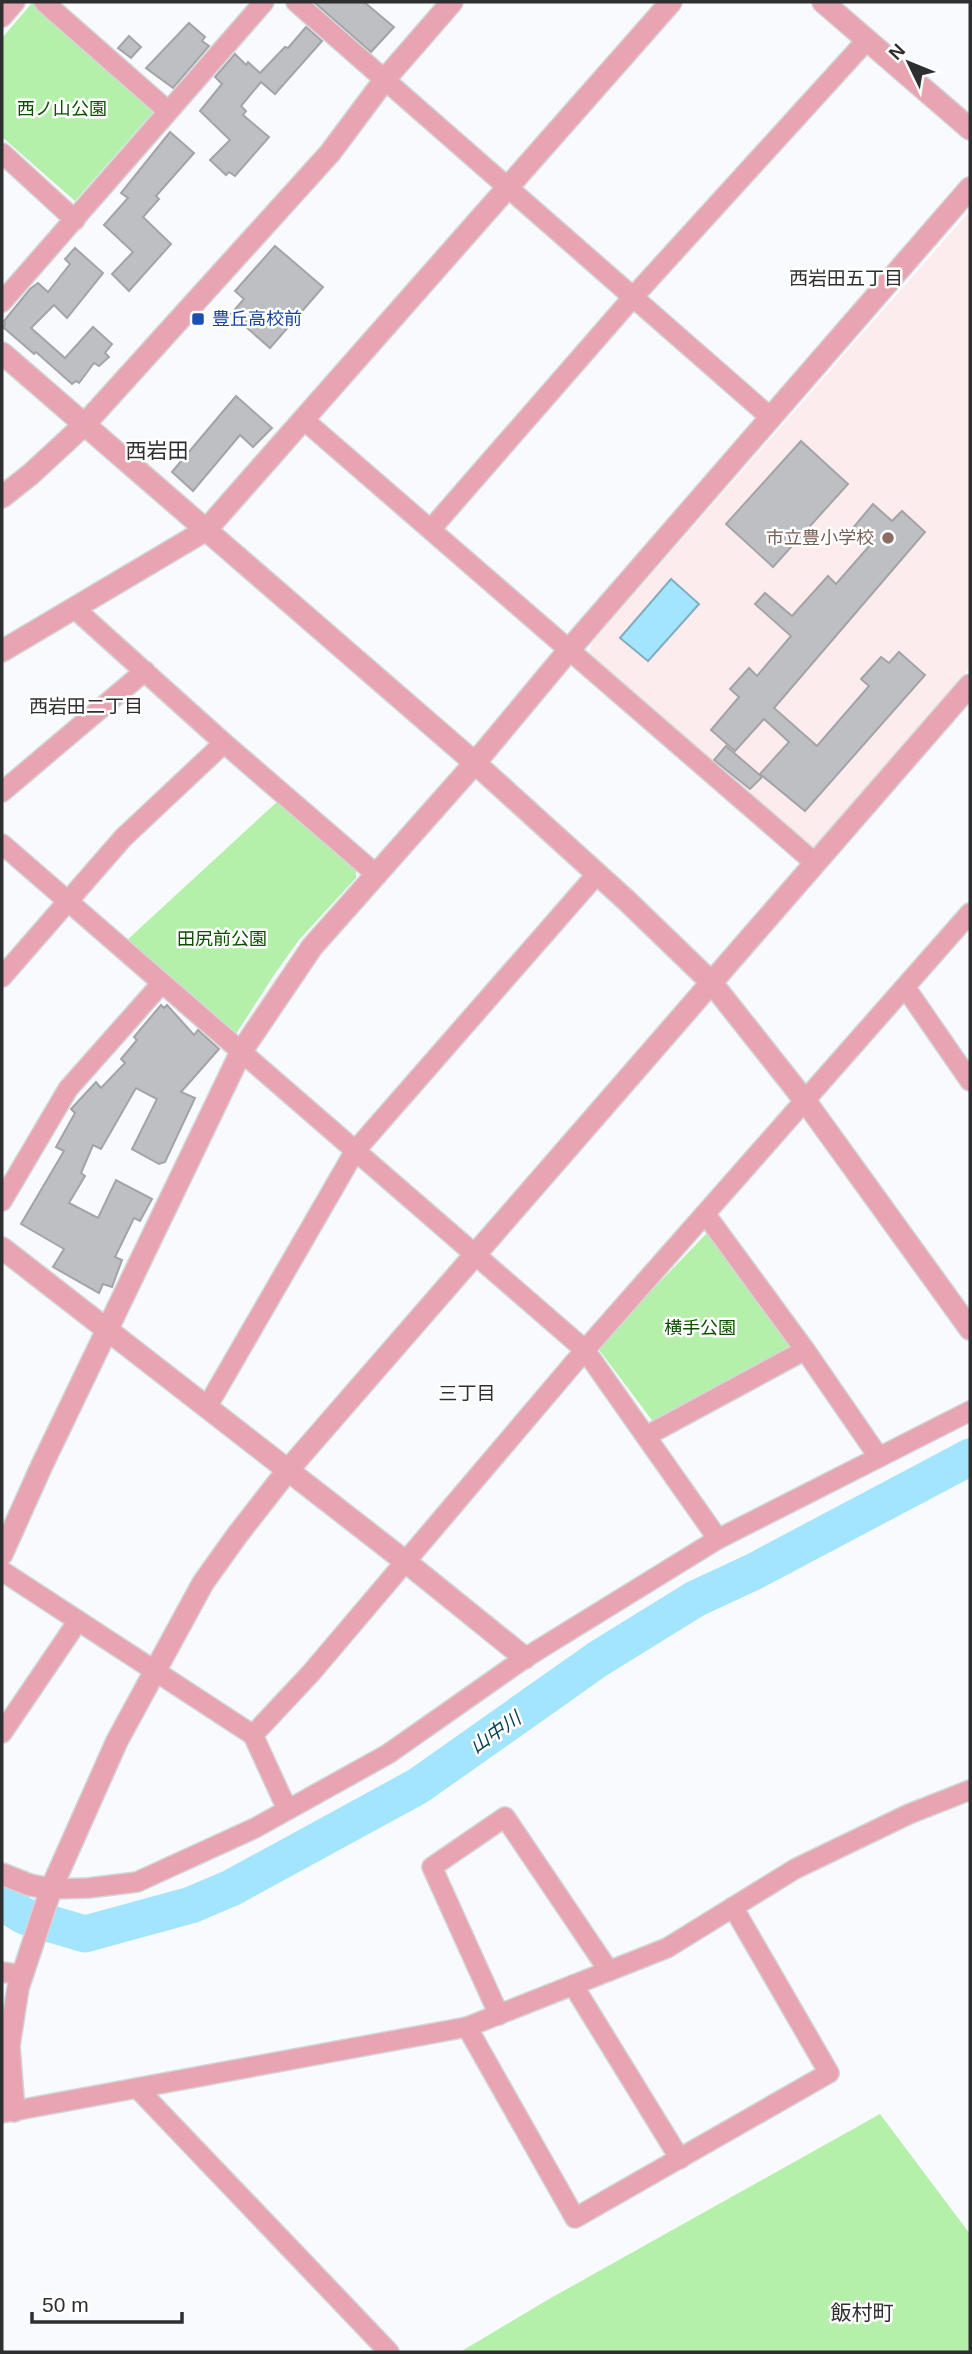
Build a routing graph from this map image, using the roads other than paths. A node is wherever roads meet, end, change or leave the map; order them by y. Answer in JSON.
{"nodes":[{"id":1,"x":15,"y":2,"type":"edge"},
{"id":2,"x":44,"y":2,"type":"edge"},
{"id":3,"x":264,"y":2,"type":"edge"},
{"id":4,"x":296,"y":2,"type":"edge"},
{"id":5,"x":452,"y":2,"type":"edge"},
{"id":6,"x":671,"y":2,"type":"edge"},
{"id":7,"x":823,"y":2,"type":"edge"},
{"id":8,"x":2,"y":17,"type":"edge"},
{"id":9,"x":867,"y":40,"type":"junction"},
{"id":10,"x":386,"y":78,"type":"junction"},
{"id":11,"x":168,"y":111,"type":"junction"},
{"id":12,"x":970,"y":129,"type":"edge"},
{"id":13,"x":2,"y":153,"type":"edge"},
{"id":14,"x":507,"y":186,"type":"junction"},
{"id":15,"x":970,"y":188,"type":"edge"},
{"id":16,"x":75,"y":220,"type":"junction"},
{"id":17,"x":634,"y":296,"type":"junction"},
{"id":18,"x":2,"y":302,"type":"edge"},
{"id":19,"x":2,"y":353,"type":"edge"},
{"id":20,"x":770,"y":417,"type":"junction"},
{"id":21,"x":304,"y":420,"type":"junction"},
{"id":22,"x":84,"y":425,"type":"junction"},
{"id":23,"x":2,"y":497,"type":"edge"},
{"id":24,"x":432,"y":528,"type":"junction"},
{"id":25,"x":206,"y":530,"type":"junction"},
{"id":26,"x":74,"y":608,"type":"junction"},
{"id":27,"x":569,"y":650,"type":"junction"},
{"id":28,"x":2,"y":651,"type":"edge"},
{"id":29,"x":145,"y":671,"type":"junction"},
{"id":30,"x":970,"y":684,"type":"edge"},
{"id":31,"x":224,"y":743,"type":"junction"},
{"id":32,"x":475,"y":763,"type":"junction"},
{"id":33,"x":2,"y":792,"type":"edge"},
{"id":34,"x":2,"y":844,"type":"edge"},
{"id":35,"x":815,"y":863,"type":"junction"},
{"id":36,"x":597,"y":874,"type":"junction"},
{"id":37,"x":377,"y":875,"type":"junction"},
{"id":38,"x":68,"y":900,"type":"junction"},
{"id":39,"x":970,"y":913,"type":"edge"},
{"id":40,"x":2,"y":977,"type":"edge"},
{"id":41,"x":711,"y":982,"type":"junction"},
{"id":42,"x":161,"y":984,"type":"junction"},
{"id":43,"x":905,"y":987,"type":"junction"},
{"id":44,"x":241,"y":1052,"type":"junction"},
{"id":45,"x":970,"y":1081,"type":"edge"},
{"id":46,"x":806,"y":1102,"type":"junction"},
{"id":47,"x":355,"y":1151,"type":"junction"},
{"id":48,"x":2,"y":1201,"type":"edge"},
{"id":49,"x":706,"y":1215,"type":"junction"},
{"id":50,"x":2,"y":1248,"type":"edge"},
{"id":51,"x":475,"y":1256,"type":"junction"},
{"id":52,"x":108,"y":1329,"type":"junction"},
{"id":53,"x":970,"y":1329,"type":"edge"},
{"id":54,"x":585,"y":1350,"type":"junction"},
{"id":55,"x":805,"y":1350,"type":"junction"},
{"id":56,"x":207,"y":1407,"type":"junction"},
{"id":57,"x":970,"y":1411,"type":"edge"},
{"id":58,"x":646,"y":1436,"type":"junction"},
{"id":59,"x":878,"y":1456,"type":"junction"},
{"id":60,"x":288,"y":1470,"type":"junction"},
{"id":61,"x":718,"y":1539,"type":"junction"},
{"id":62,"x":2,"y":1554,"type":"edge"},
{"id":63,"x":406,"y":1562,"type":"junction"},
{"id":64,"x":2,"y":1570,"type":"edge"},
{"id":65,"x":78,"y":1621,"type":"junction"},
{"id":66,"x":525,"y":1658,"type":"junction"},
{"id":67,"x":154,"y":1672,"type":"junction"},
{"id":68,"x":2,"y":1733,"type":"edge"},
{"id":69,"x":253,"y":1735,"type":"junction"},
{"id":70,"x":970,"y":1790,"type":"edge"},
{"id":71,"x":287,"y":1809,"type":"junction"},
{"id":72,"x":2,"y":1874,"type":"edge"},
{"id":73,"x":51,"y":1889,"type":"junction"},
{"id":74,"x":733,"y":1907,"type":"junction"},
{"id":75,"x":609,"y":1971,"type":"junction"},
{"id":76,"x":12,"y":1974,"type":"edge"},
{"id":77,"x":573,"y":1985,"type":"junction"},
{"id":78,"x":499,"y":2015,"type":"junction"},
{"id":79,"x":467,"y":2027,"type":"junction"},
{"id":80,"x":138,"y":2089,"type":"junction"},
{"id":81,"x":8,"y":2112,"type":"edge"},
{"id":82,"x":680,"y":2159,"type":"junction"},
{"id":83,"x":389,"y":2352,"type":"edge"}],
"edges":[{"from":1,"to":8,"type":"street"},
{"from":2,"to":11,"type":"street"},
{"from":3,"to":11,"type":"street"},
{"from":4,"to":10,"type":"street"},
{"from":5,"to":10,"type":"street"},
{"from":6,"to":14,"type":"street"},
{"from":7,"to":9,"type":"street"},
{"from":9,"to":12,"type":"street"},
{"from":9,"to":17,"type":"street"},
{"from":10,"to":14,"type":"street"},
{"from":10,"to":22,"type":"street"},
{"from":11,"to":16,"type":"street"},
{"from":13,"to":16,"type":"street"},
{"from":14,"to":17,"type":"street"},
{"from":14,"to":21,"type":"street"},
{"from":15,"to":20,"type":"street"},
{"from":16,"to":18,"type":"street"},
{"from":17,"to":20,"type":"street"},
{"from":17,"to":24,"type":"street"},
{"from":19,"to":22,"type":"street"},
{"from":20,"to":27,"type":"street"},
{"from":21,"to":24,"type":"street"},
{"from":21,"to":25,"type":"street"},
{"from":22,"to":23,"type":"street"},
{"from":22,"to":25,"type":"street"},
{"from":24,"to":27,"type":"street"},
{"from":25,"to":26,"type":"street"},
{"from":25,"to":32,"type":"street"},
{"from":26,"to":28,"type":"street"},
{"from":26,"to":29,"type":"street"},
{"from":27,"to":32,"type":"street"},
{"from":27,"to":35,"type":"street"},
{"from":29,"to":31,"type":"street"},
{"from":29,"to":33,"type":"street"},
{"from":30,"to":35,"type":"street"},
{"from":31,"to":37,"type":"street"},
{"from":31,"to":38,"type":"street"},
{"from":32,"to":36,"type":"street"},
{"from":32,"to":37,"type":"street"},
{"from":34,"to":38,"type":"street"},
{"from":35,"to":41,"type":"street"},
{"from":36,"to":41,"type":"street"},
{"from":36,"to":47,"type":"street"},
{"from":37,"to":44,"type":"street"},
{"from":38,"to":40,"type":"street"},
{"from":38,"to":42,"type":"street"},
{"from":39,"to":43,"type":"street"},
{"from":41,"to":46,"type":"street"},
{"from":41,"to":51,"type":"street"},
{"from":42,"to":44,"type":"street"},
{"from":42,"to":48,"type":"street"},
{"from":43,"to":45,"type":"street"},
{"from":43,"to":46,"type":"street"},
{"from":44,"to":47,"type":"street"},
{"from":44,"to":52,"type":"street"},
{"from":46,"to":49,"type":"street"},
{"from":46,"to":53,"type":"street"},
{"from":47,"to":51,"type":"street"},
{"from":47,"to":56,"type":"street"},
{"from":49,"to":54,"type":"street"},
{"from":49,"to":55,"type":"street"},
{"from":50,"to":52,"type":"street"},
{"from":51,"to":54,"type":"street"},
{"from":51,"to":60,"type":"street"},
{"from":52,"to":56,"type":"street"},
{"from":52,"to":62,"type":"street"},
{"from":54,"to":58,"type":"street"},
{"from":54,"to":63,"type":"street"},
{"from":55,"to":58,"type":"street"},
{"from":55,"to":59,"type":"street"},
{"from":56,"to":60,"type":"street"},
{"from":57,"to":59,"type":"street"},
{"from":58,"to":61,"type":"street"},
{"from":59,"to":61,"type":"street"},
{"from":60,"to":63,"type":"street"},
{"from":60,"to":67,"type":"street"},
{"from":61,"to":66,"type":"street"},
{"from":63,"to":66,"type":"street"},
{"from":63,"to":69,"type":"street"},
{"from":64,"to":65,"type":"street"},
{"from":65,"to":67,"type":"street"},
{"from":65,"to":68,"type":"street"},
{"from":66,"to":71,"type":"street"},
{"from":67,"to":69,"type":"street"},
{"from":67,"to":73,"type":"street"},
{"from":69,"to":71,"type":"street"},
{"from":70,"to":74,"type":"street"},
{"from":71,"to":73,"type":"street"},
{"from":72,"to":73,"type":"street"},
{"from":73,"to":76,"type":"street"},
{"from":74,"to":75,"type":"street"},
{"from":74,"to":82,"type":"street"},
{"from":75,"to":77,"type":"street"},
{"from":75,"to":78,"type":"street"},
{"from":76,"to":81,"type":"street"},
{"from":77,"to":78,"type":"street"},
{"from":77,"to":82,"type":"street"},
{"from":78,"to":79,"type":"street"},
{"from":79,"to":80,"type":"street"},
{"from":79,"to":82,"type":"street"},
{"from":80,"to":81,"type":"street"},
{"from":80,"to":83,"type":"street"}]}
